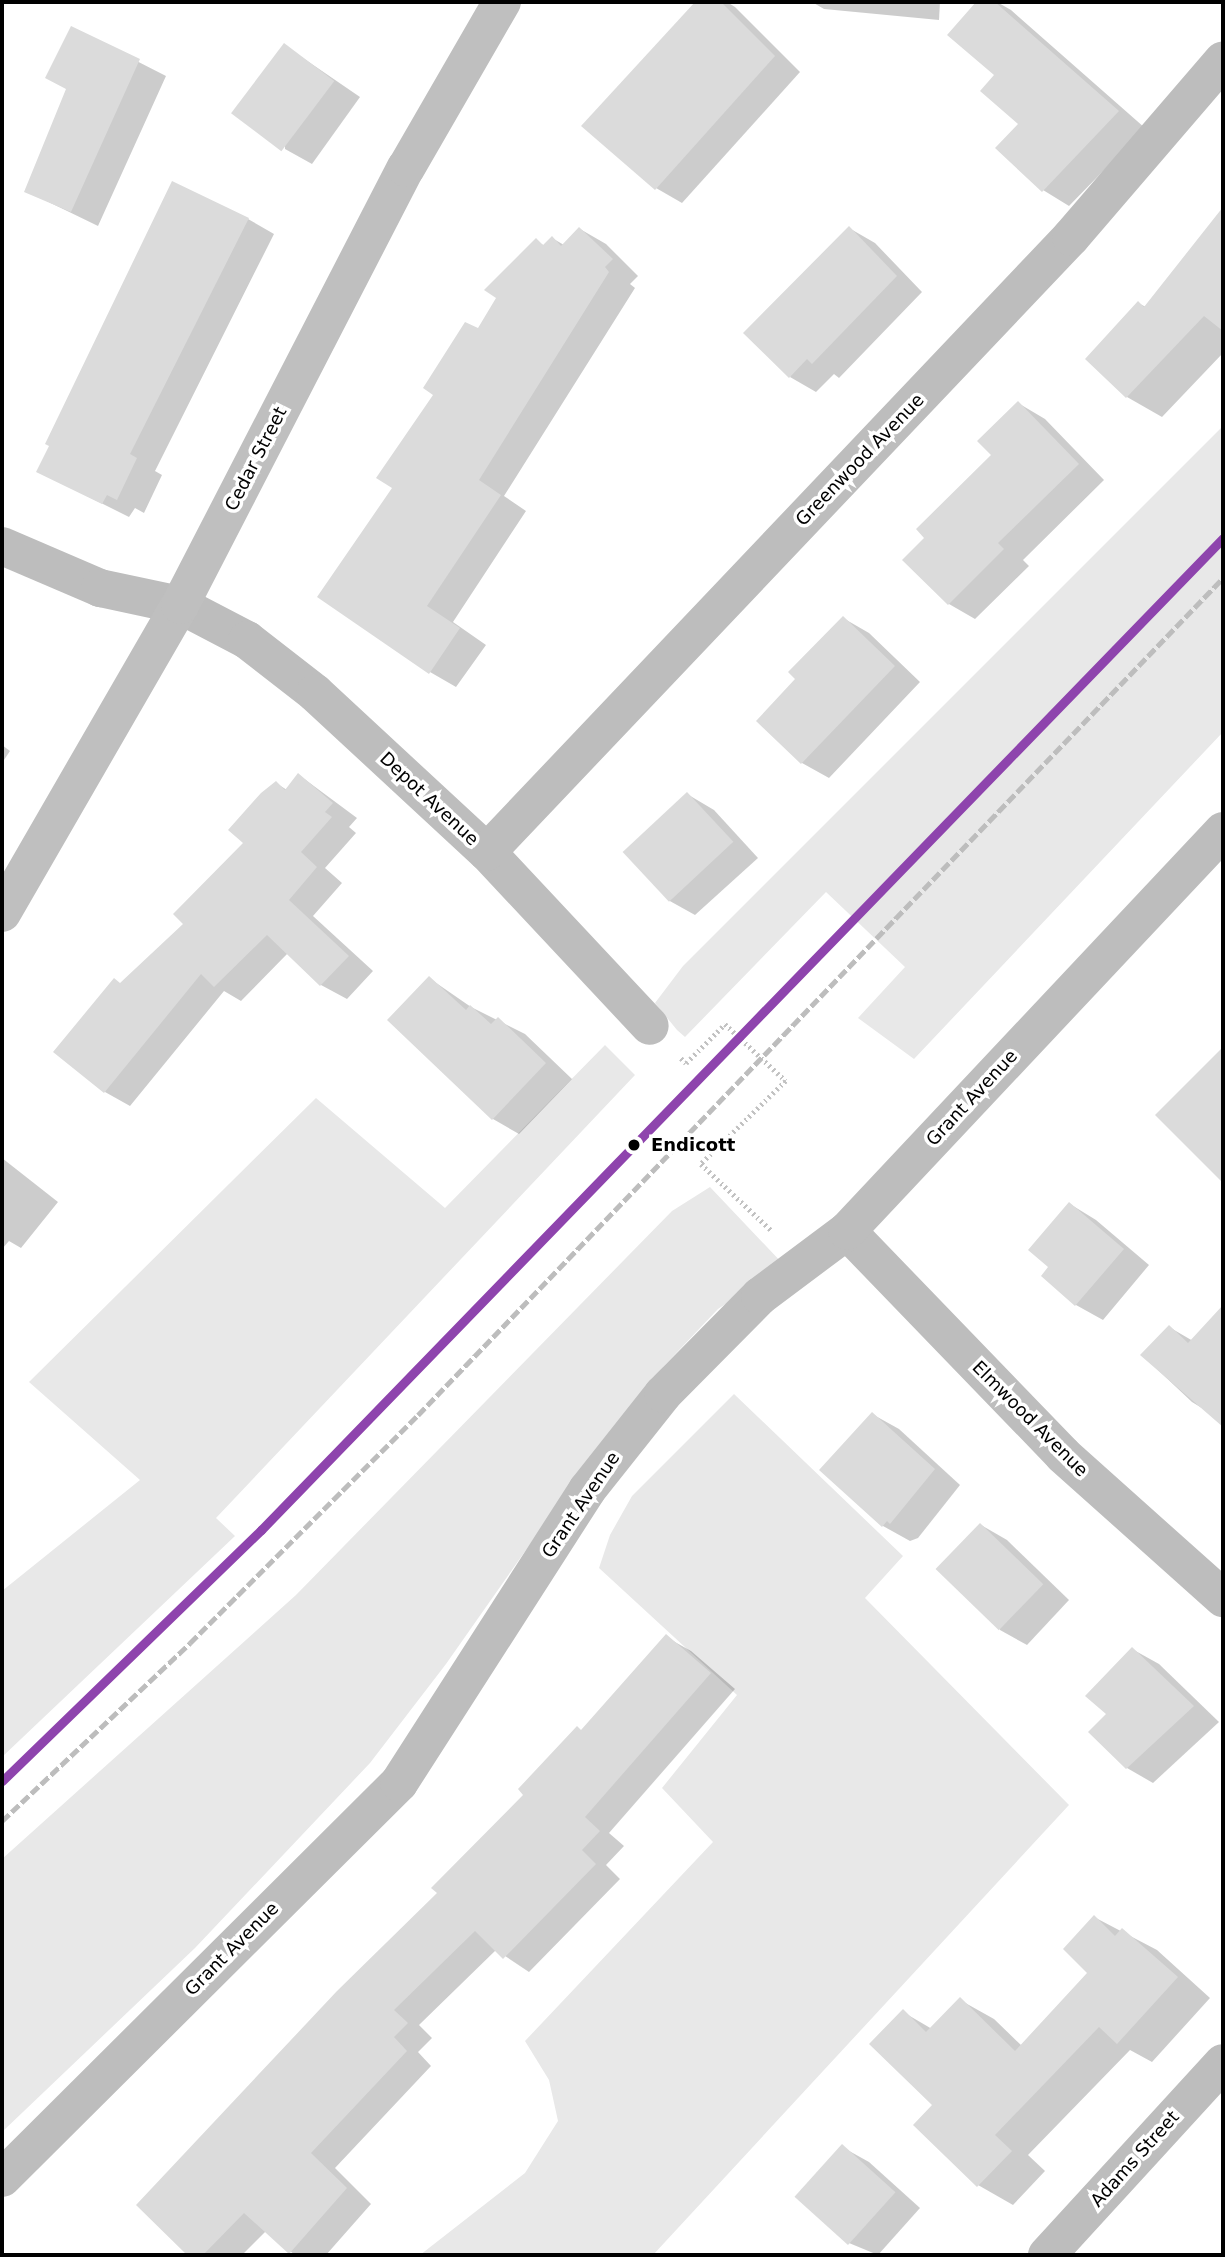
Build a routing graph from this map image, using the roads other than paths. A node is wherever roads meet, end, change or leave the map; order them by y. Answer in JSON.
{"nodes":[{"id":1,"x":502,"y":2,"type":"edge"},
{"id":2,"x":1223,"y":60,"type":"edge"},
{"id":3,"x":2,"y":546,"type":"edge"},
{"id":4,"x":180,"y":605,"type":"junction"},
{"id":5,"x":1223,"y":831,"type":"edge"},
{"id":6,"x":487,"y":852,"type":"junction"},
{"id":7,"x":2,"y":913,"type":"edge"},
{"id":8,"x":661,"y":1038,"type":"road end"},
{"id":9,"x":847,"y":1231,"type":"junction"},
{"id":10,"x":1223,"y":1598,"type":"edge"},
{"id":11,"x":1223,"y":2063,"type":"edge"},
{"id":12,"x":2,"y":2178,"type":"edge"},
{"id":13,"x":1047,"y":2255,"type":"edge"}],
"edges":[{"from":1,"to":4,"type":"street","name":"Cedar Street"},
{"from":2,"to":6,"type":"street","name":"Greenwood Avenue"},
{"from":3,"to":4,"type":"street","name":"Depot Avenue"},
{"from":4,"to":6,"type":"street","name":"Depot Avenue"},
{"from":4,"to":7,"type":"street","name":"Cedar Street"},
{"from":5,"to":9,"type":"street","name":"Grant Avenue"},
{"from":6,"to":8,"type":"street","name":"Depot Avenue"},
{"from":9,"to":10,"type":"street","name":"Elmwood Avenue"},
{"from":9,"to":12,"type":"street","name":"Grant Avenue"},
{"from":11,"to":13,"type":"street","name":"Adams Street"}]}
